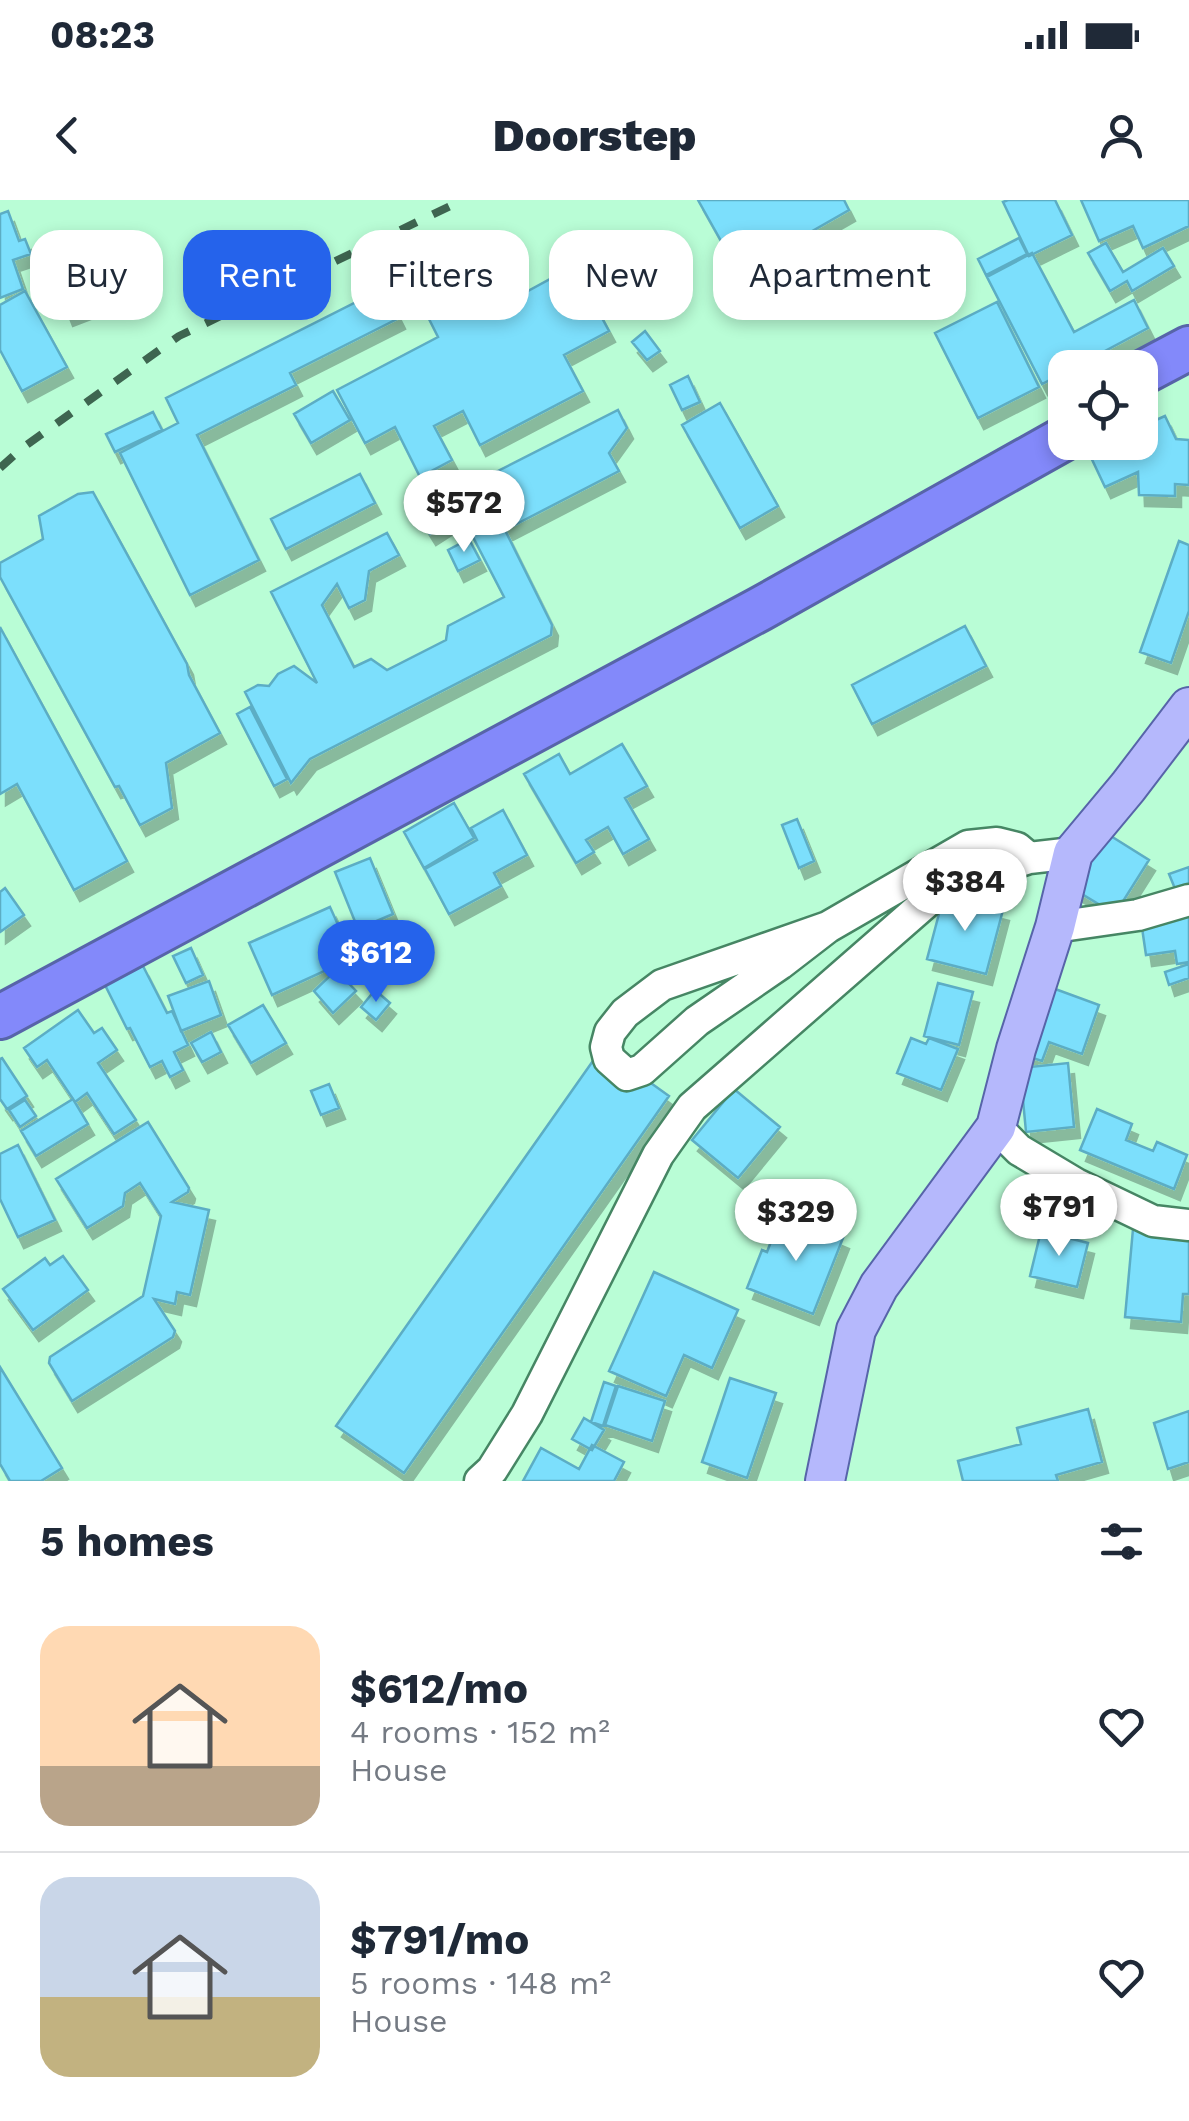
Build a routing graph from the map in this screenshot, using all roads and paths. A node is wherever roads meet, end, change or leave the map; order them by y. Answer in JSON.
{"nodes":[{"id":1,"x":1189,"y":348,"type":"edge"},
{"id":2,"x":1158,"y":364,"type":"edge"},
{"id":3,"x":1189,"y":370,"type":"edge"},
{"id":4,"x":1158,"y":386,"type":"edge"},
{"id":5,"x":1048,"y":424,"type":"edge"},
{"id":6,"x":1048,"y":448,"type":"edge"},
{"id":7,"x":1189,"y":707,"type":"edge"},
{"id":8,"x":1074,"y":853,"type":"junction"},
{"id":9,"x":1029,"y":858,"type":"junction"},
{"id":10,"x":1189,"y":900,"type":"edge"},
{"id":11,"x":1055,"y":927,"type":"junction"},
{"id":12,"x":828,"y":928,"type":"junction"},
{"id":13,"x":0,"y":985,"type":"edge"},
{"id":14,"x":0,"y":1017,"type":"edge"},
{"id":15,"x":996,"y":1127,"type":"junction"},
{"id":16,"x":1189,"y":1226,"type":"edge"},
{"id":17,"x":480,"y":1481,"type":"edge"},
{"id":18,"x":825,"y":1481,"type":"edge"}],
"edges":[{"from":1,"to":2,"type":"highway"},
{"from":3,"to":4,"type":"highway"},
{"from":5,"to":13,"type":"highway"},
{"from":6,"to":14,"type":"highway"},
{"from":7,"to":8,"type":"main road"},
{"from":8,"to":9,"type":"street"},
{"from":8,"to":11,"type":"main road"},
{"from":9,"to":12,"type":"street"},
{"from":9,"to":17,"type":"street"},
{"from":10,"to":11,"type":"street"},
{"from":11,"to":15,"type":"main road"},
{"from":12,"to":12,"type":"street"},
{"from":15,"to":16,"type":"street"},
{"from":15,"to":18,"type":"main road"}]}
